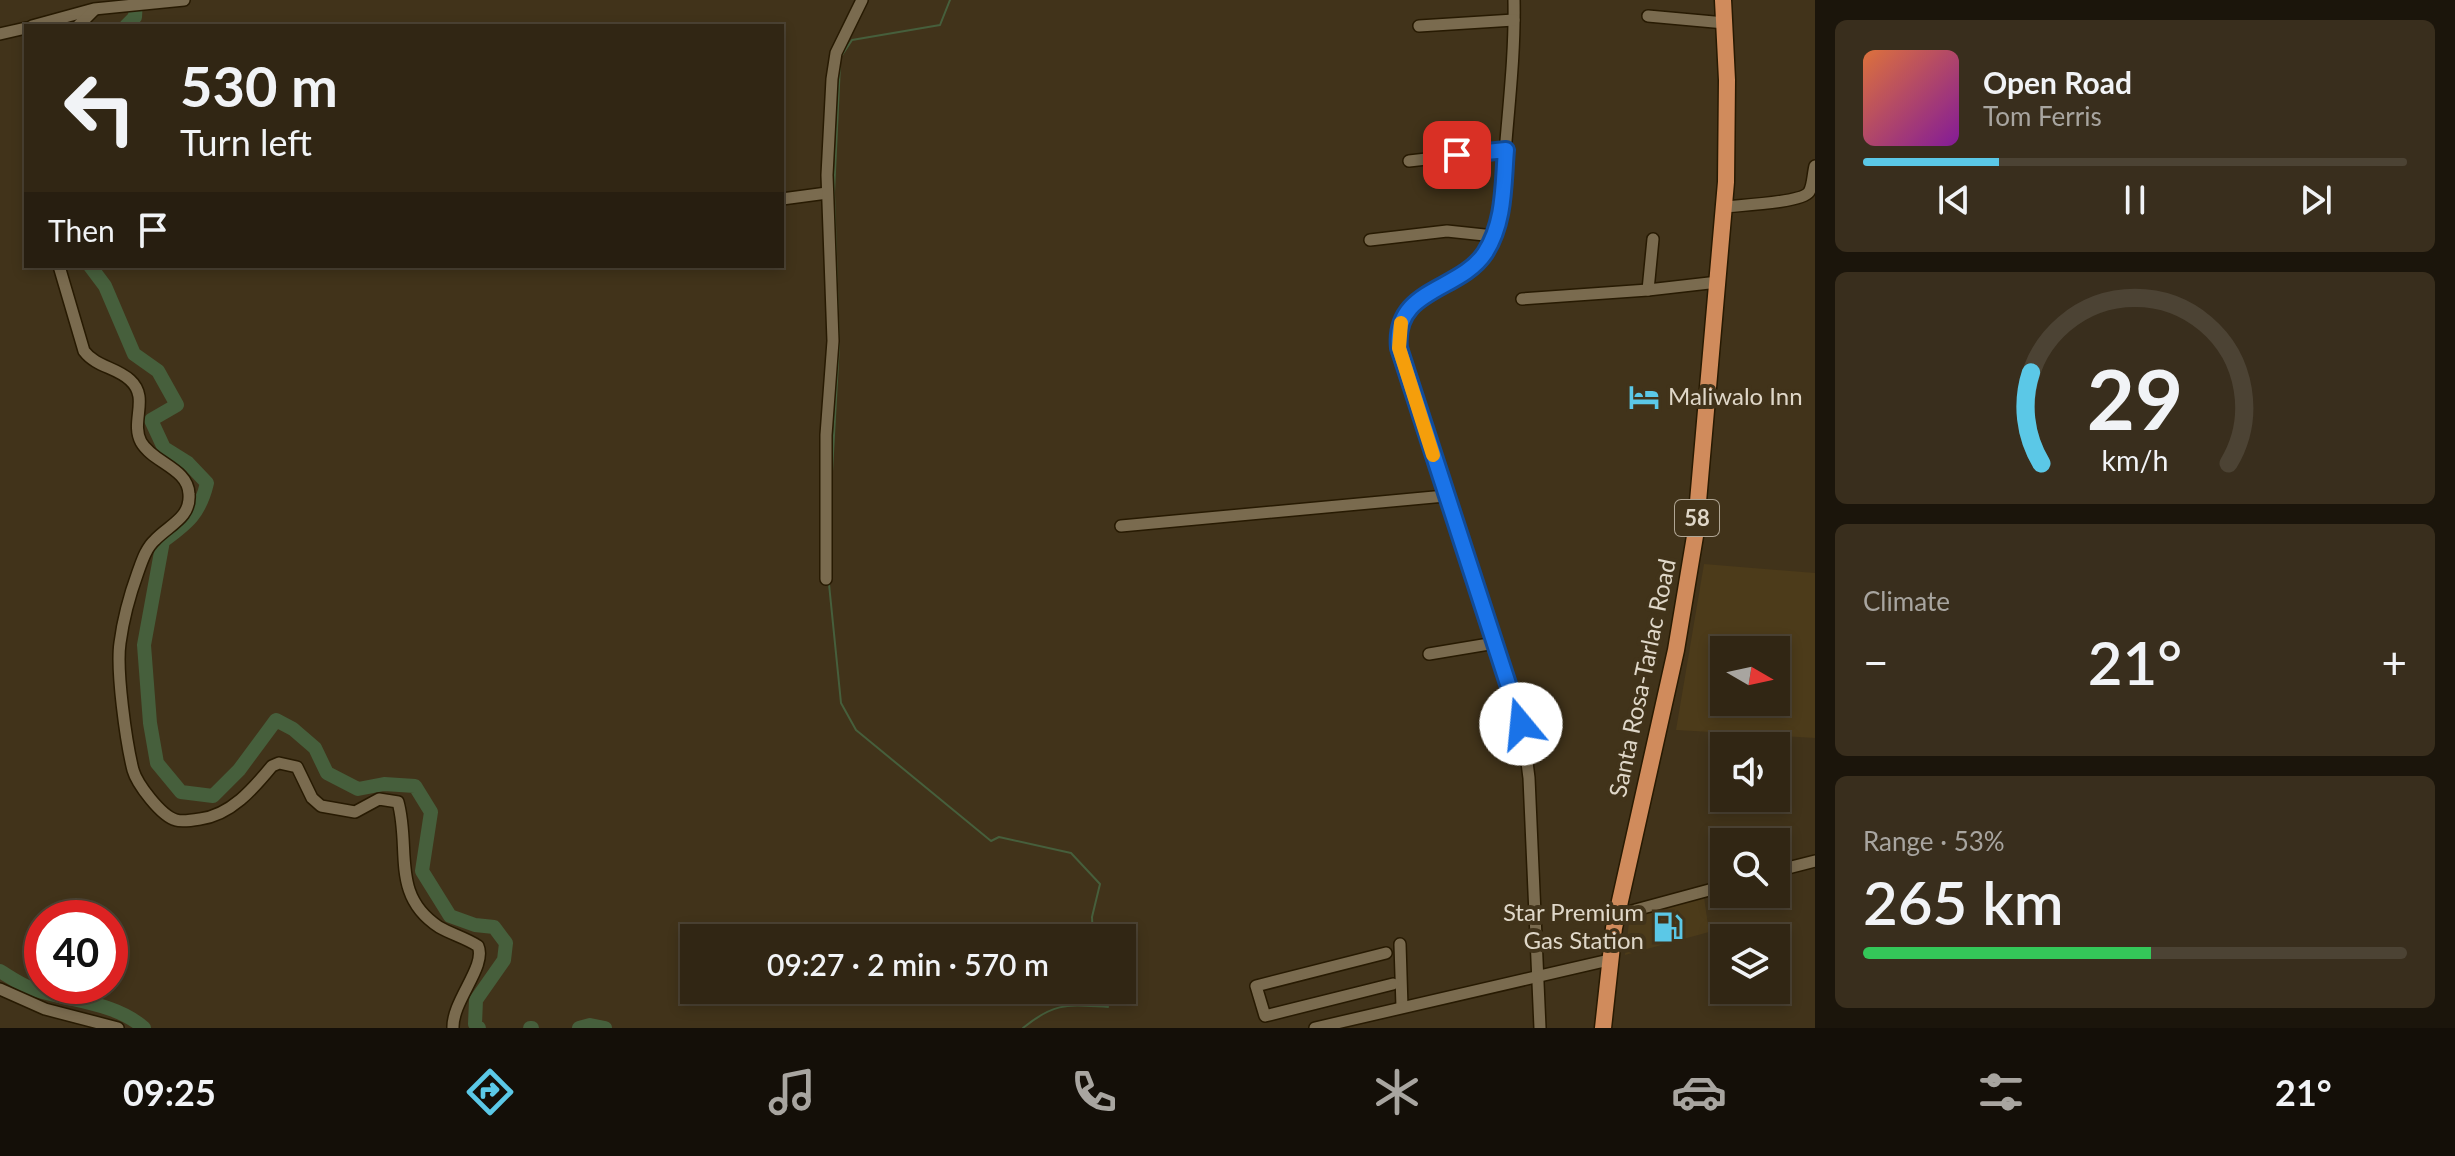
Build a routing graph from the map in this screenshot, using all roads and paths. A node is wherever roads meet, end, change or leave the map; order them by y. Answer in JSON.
{"nodes":[{"id":1,"x":184,"y":0,"type":"edge"},
{"id":2,"x":862,"y":0,"type":"edge"},
{"id":3,"x":1514,"y":0,"type":"edge"},
{"id":4,"x":1723,"y":0,"type":"edge"},
{"id":5,"x":94,"y":9,"type":"junction"},
{"id":6,"x":1648,"y":16,"type":"dead end"},
{"id":7,"x":1514,"y":20,"type":"junction"},
{"id":8,"x":1725,"y":23,"type":"junction"},
{"id":9,"x":39,"y":24,"type":"edge"},
{"id":10,"x":80,"y":24,"type":"edge"},
{"id":11,"x":1419,"y":26,"type":"dead end"},
{"id":12,"x":24,"y":28,"type":"edge"},
{"id":13,"x":0,"y":34,"type":"edge"},
{"id":14,"x":1506,"y":150,"type":"junction"},
{"id":15,"x":1409,"y":161,"type":"dead end"},
{"id":16,"x":1815,"y":166,"type":"edge"},
{"id":17,"x":827,"y":193,"type":"junction"},
{"id":18,"x":784,"y":199,"type":"edge"},
{"id":19,"x":1724,"y":207,"type":"junction"},
{"id":20,"x":1494,"y":236,"type":"junction"},
{"id":21,"x":1653,"y":239,"type":"dead end"},
{"id":22,"x":1370,"y":240,"type":"dead end"},
{"id":23,"x":60,"y":268,"type":"edge"},
{"id":24,"x":1718,"y":282,"type":"junction"},
{"id":25,"x":1648,"y":290,"type":"junction"},
{"id":26,"x":1522,"y":299,"type":"dead end"},
{"id":27,"x":1445,"y":496,"type":"junction"},
{"id":28,"x":1121,"y":526,"type":"dead end"},
{"id":29,"x":826,"y":579,"type":"dead end"},
{"id":30,"x":1495,"y":643,"type":"junction"},
{"id":31,"x":1429,"y":654,"type":"dead end"},
{"id":32,"x":1815,"y":861,"type":"edge"},
{"id":33,"x":1790,"y":867,"type":"edge"},
{"id":34,"x":1710,"y":890,"type":"edge"},
{"id":35,"x":1617,"y":915,"type":"junction"},
{"id":36,"x":1400,"y":944,"type":"dead end"},
{"id":37,"x":1386,"y":953,"type":"dead end"},
{"id":38,"x":1609,"y":960,"type":"junction"},
{"id":39,"x":1538,"y":975,"type":"junction"},
{"id":40,"x":1393,"y":984,"type":"dead end"},
{"id":41,"x":0,"y":989,"type":"edge"},
{"id":42,"x":1317,"y":1003,"type":"junction"},
{"id":43,"x":1402,"y":1007,"type":"junction"},
{"id":44,"x":1318,"y":1027,"type":"edge"},
{"id":45,"x":118,"y":1028,"type":"edge"},
{"id":46,"x":453,"y":1028,"type":"edge"},
{"id":47,"x":1540,"y":1028,"type":"edge"},
{"id":48,"x":1600,"y":1028,"type":"edge"}],
"edges":[{"from":1,"to":5,"type":"street"},
{"from":2,"to":17,"type":"street"},
{"from":3,"to":7,"type":"street"},
{"from":4,"to":8,"type":"highway","name":"Santa Rosa-Tarlac Road","number":"58"},
{"from":5,"to":9,"type":"street"},
{"from":5,"to":10,"type":"street"},
{"from":6,"to":8,"type":"street"},
{"from":7,"to":11,"type":"street"},
{"from":7,"to":14,"type":"street"},
{"from":8,"to":19,"type":"highway","name":"Santa Rosa-Tarlac Road","number":"58"},
{"from":12,"to":13,"type":"street"},
{"from":14,"to":15,"type":"street"},
{"from":14,"to":20,"type":"street"},
{"from":16,"to":19,"type":"street"},
{"from":17,"to":18,"type":"street"},
{"from":17,"to":29,"type":"street"},
{"from":19,"to":24,"type":"highway","name":"Santa Rosa-Tarlac Road","number":"58"},
{"from":20,"to":22,"type":"street"},
{"from":20,"to":27,"type":"street"},
{"from":21,"to":25,"type":"street"},
{"from":23,"to":46,"type":"street"},
{"from":24,"to":25,"type":"street"},
{"from":24,"to":35,"type":"highway","name":"Santa Rosa-Tarlac Road","number":"58"},
{"from":25,"to":26,"type":"street"},
{"from":27,"to":28,"type":"street"},
{"from":27,"to":30,"type":"street"},
{"from":30,"to":31,"type":"street"},
{"from":30,"to":39,"type":"street"},
{"from":32,"to":33,"type":"street"},
{"from":34,"to":35,"type":"street"},
{"from":35,"to":38,"type":"highway","name":"Santa Rosa-Tarlac Road","number":"58"},
{"from":36,"to":43,"type":"street"},
{"from":37,"to":42,"type":"street"},
{"from":38,"to":39,"type":"street"},
{"from":38,"to":48,"type":"highway","name":"Santa Rosa-Tarlac Road","number":"58"},
{"from":39,"to":43,"type":"street"},
{"from":39,"to":47,"type":"street"},
{"from":40,"to":42,"type":"street"},
{"from":41,"to":45,"type":"street"},
{"from":42,"to":44,"type":"street"},
{"from":43,"to":44,"type":"street"}]}
